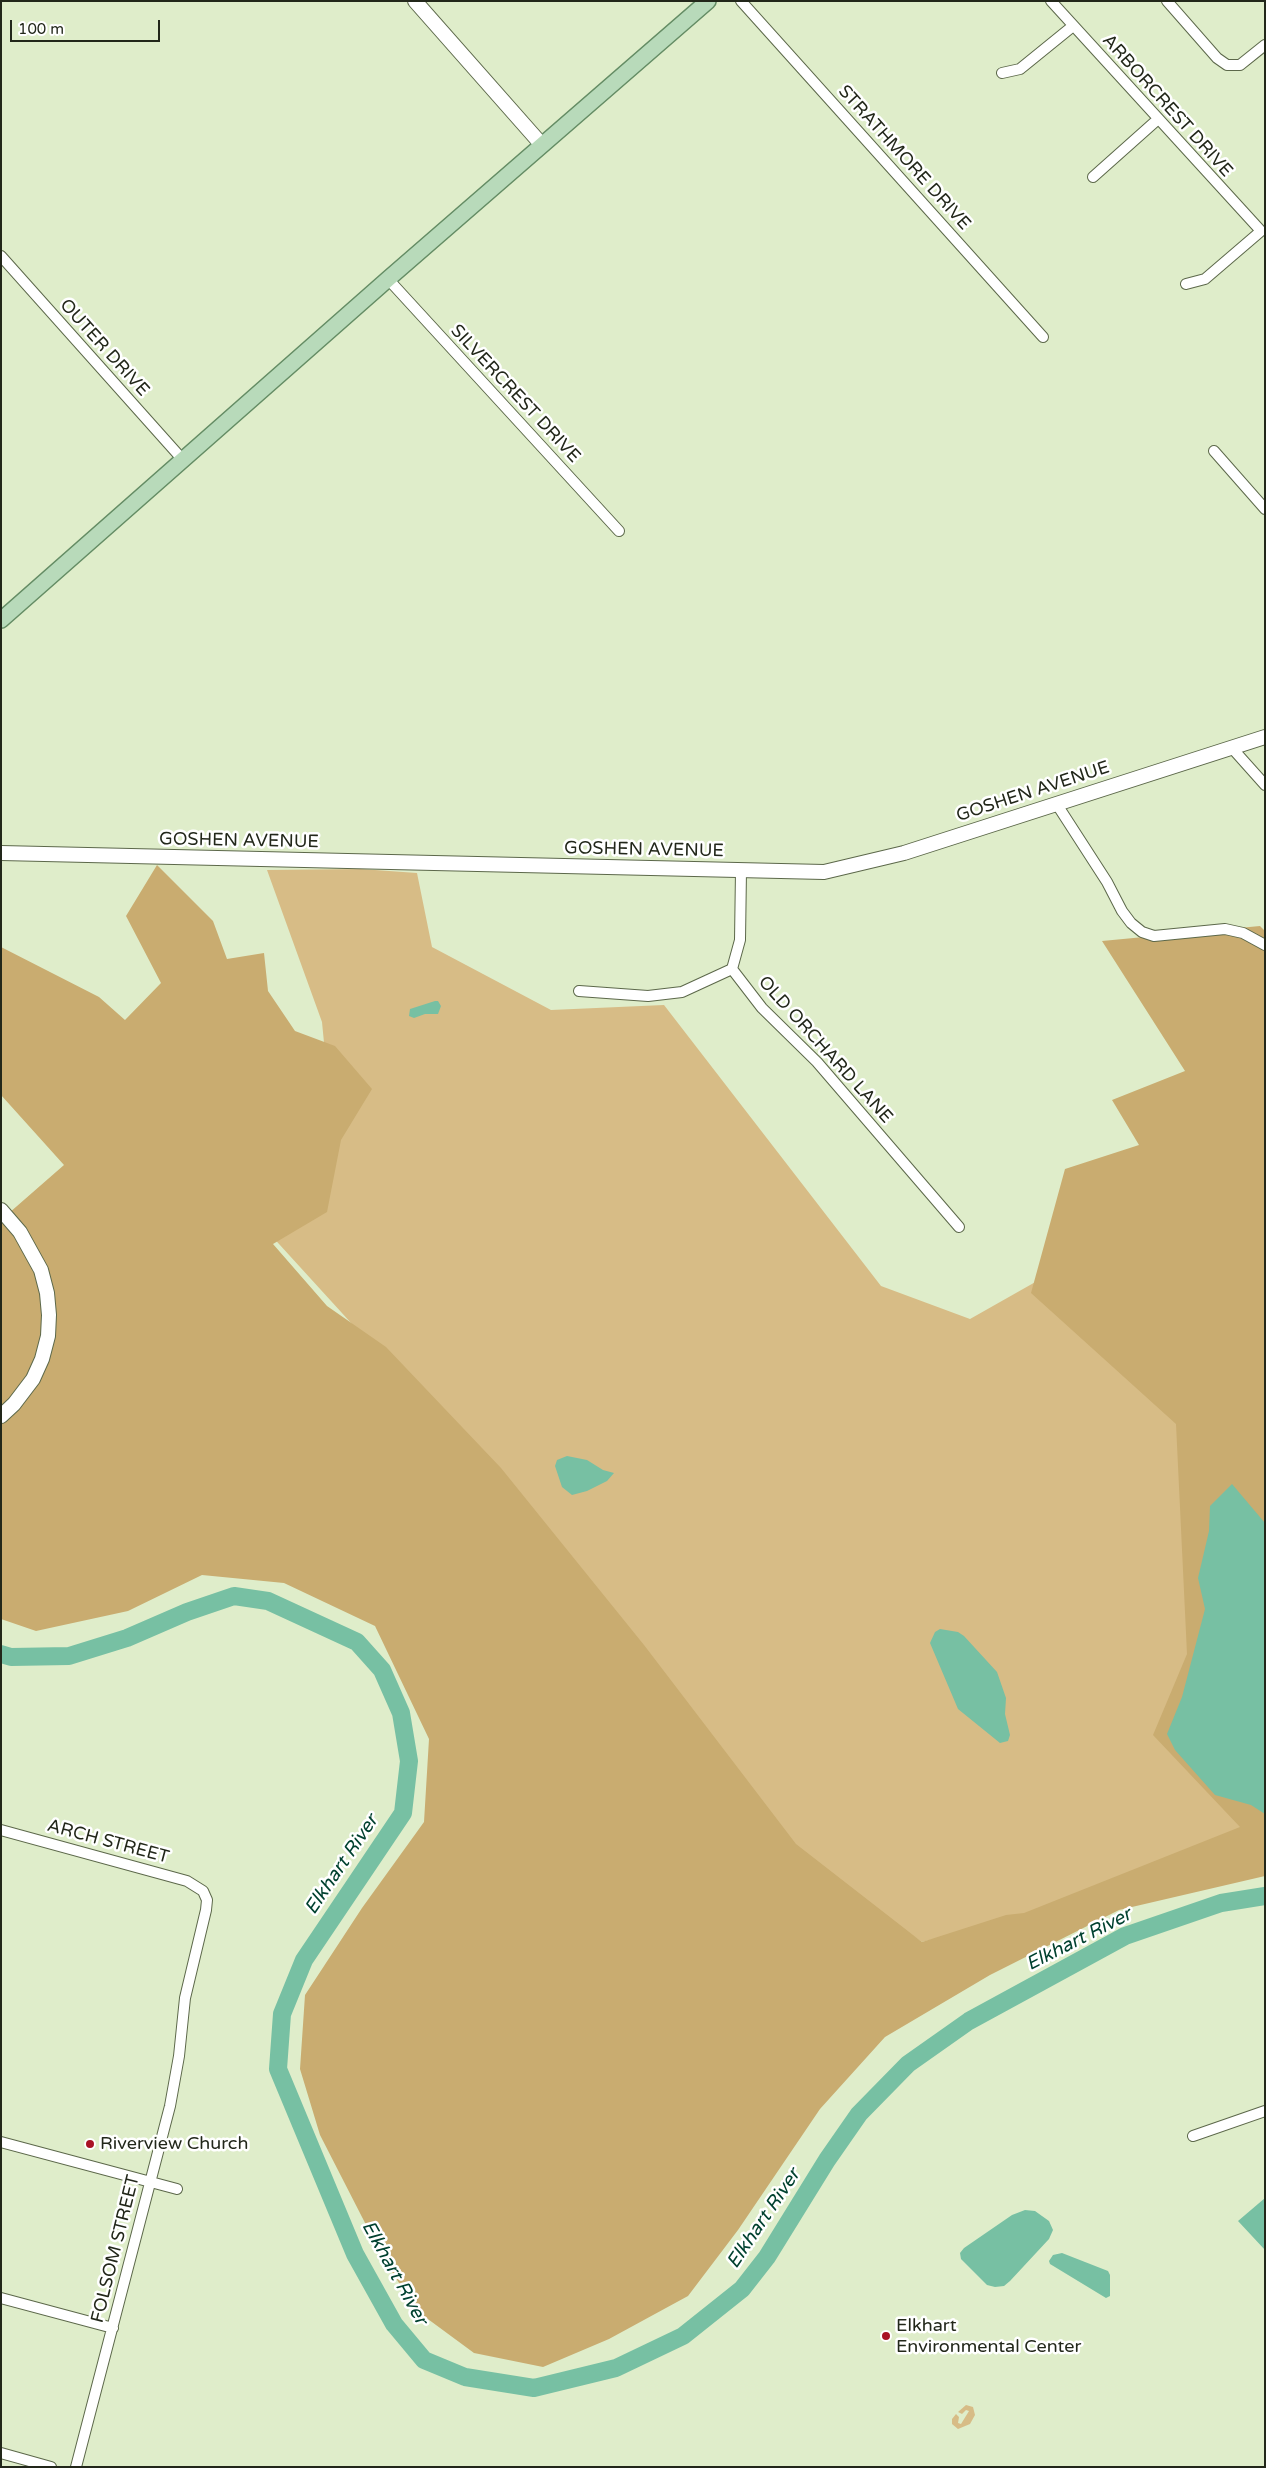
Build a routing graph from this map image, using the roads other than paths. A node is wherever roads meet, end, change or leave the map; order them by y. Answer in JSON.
{"nodes":[{"id":1,"x":415,"y":1,"type":"edge"},
{"id":2,"x":708,"y":1,"type":"edge"},
{"id":3,"x":741,"y":1,"type":"edge"},
{"id":4,"x":1051,"y":1,"type":"edge"},
{"id":5,"x":1167,"y":1,"type":"edge"},
{"id":6,"x":1073,"y":26,"type":"junction"},
{"id":7,"x":1265,"y":45,"type":"edge"},
{"id":8,"x":1002,"y":73,"type":"dead end"},
{"id":9,"x":1157,"y":120,"type":"junction"},
{"id":10,"x":542,"y":145,"type":"junction"},
{"id":11,"x":1092,"y":177,"type":"dead end"},
{"id":12,"x":1,"y":256,"type":"edge"},
{"id":13,"x":388,"y":279,"type":"junction"},
{"id":14,"x":1186,"y":284,"type":"dead end"},
{"id":15,"x":1043,"y":336,"type":"dead end"},
{"id":16,"x":1214,"y":451,"type":"dead end"},
{"id":17,"x":183,"y":460,"type":"junction"},
{"id":18,"x":1265,"y":509,"type":"edge"},
{"id":19,"x":619,"y":531,"type":"dead end"},
{"id":20,"x":1,"y":620,"type":"edge"},
{"id":21,"x":1265,"y":737,"type":"edge"},
{"id":22,"x":1232,"y":748,"type":"junction"},
{"id":23,"x":1265,"y":785,"type":"edge"},
{"id":24,"x":1056,"y":803,"type":"junction"},
{"id":25,"x":1,"y":853,"type":"edge"},
{"id":26,"x":741,"y":871,"type":"junction"},
{"id":27,"x":1265,"y":945,"type":"edge"},
{"id":28,"x":732,"y":969,"type":"junction"},
{"id":29,"x":579,"y":992,"type":"dead end"},
{"id":30,"x":1,"y":1210,"type":"edge"},
{"id":31,"x":960,"y":1227,"type":"dead end"},
{"id":32,"x":1,"y":1416,"type":"edge"},
{"id":33,"x":1,"y":1830,"type":"edge"},
{"id":34,"x":203,"y":1891,"type":"joint"},
{"id":35,"x":1265,"y":2111,"type":"edge"},
{"id":36,"x":1193,"y":2136,"type":"dead end"},
{"id":37,"x":1,"y":2142,"type":"edge"},
{"id":38,"x":150,"y":2182,"type":"junction"},
{"id":39,"x":177,"y":2189,"type":"dead end"},
{"id":40,"x":1,"y":2298,"type":"edge"},
{"id":41,"x":113,"y":2328,"type":"junction"},
{"id":42,"x":1,"y":2454,"type":"edge"},
{"id":43,"x":51,"y":2467,"type":"edge"},
{"id":44,"x":76,"y":2467,"type":"edge"}],
"edges":[{"from":1,"to":10,"type":"street"},
{"from":2,"to":10,"type":"main road"},
{"from":3,"to":15,"type":"street","name":"STRATHMORE DRIVE"},
{"from":4,"to":6,"type":"street","name":"ARBORCREST DRIVE"},
{"from":5,"to":7,"type":"street"},
{"from":6,"to":8,"type":"street"},
{"from":6,"to":9,"type":"street","name":"ARBORCREST DRIVE"},
{"from":9,"to":11,"type":"street"},
{"from":9,"to":14,"type":"street","name":"ARBORCREST DRIVE"},
{"from":10,"to":13,"type":"main road"},
{"from":12,"to":17,"type":"street","name":"OUTER DRIVE"},
{"from":13,"to":17,"type":"main road"},
{"from":13,"to":19,"type":"street","name":"SILVERCREST DRIVE"},
{"from":16,"to":18,"type":"street"},
{"from":17,"to":20,"type":"main road"},
{"from":21,"to":22,"type":"street","name":"GOSHEN AVENUE"},
{"from":22,"to":23,"type":"street"},
{"from":22,"to":24,"type":"street","name":"GOSHEN AVENUE"},
{"from":24,"to":26,"type":"street","name":"GOSHEN AVENUE"},
{"from":24,"to":27,"type":"street"},
{"from":25,"to":26,"type":"street","name":"GOSHEN AVENUE"},
{"from":26,"to":28,"type":"street"},
{"from":28,"to":29,"type":"street"},
{"from":28,"to":31,"type":"street","name":"OLD ORCHARD LANE"},
{"from":30,"to":32,"type":"street"},
{"from":33,"to":34,"type":"street","name":"ARCH STREET"},
{"from":34,"to":38,"type":"street","name":"FOLSOM STREET"},
{"from":35,"to":36,"type":"street"},
{"from":37,"to":38,"type":"street"},
{"from":38,"to":39,"type":"street"},
{"from":38,"to":41,"type":"street","name":"FOLSOM STREET"},
{"from":40,"to":41,"type":"street"},
{"from":41,"to":44,"type":"street","name":"FOLSOM STREET"},
{"from":42,"to":43,"type":"street"}]}
